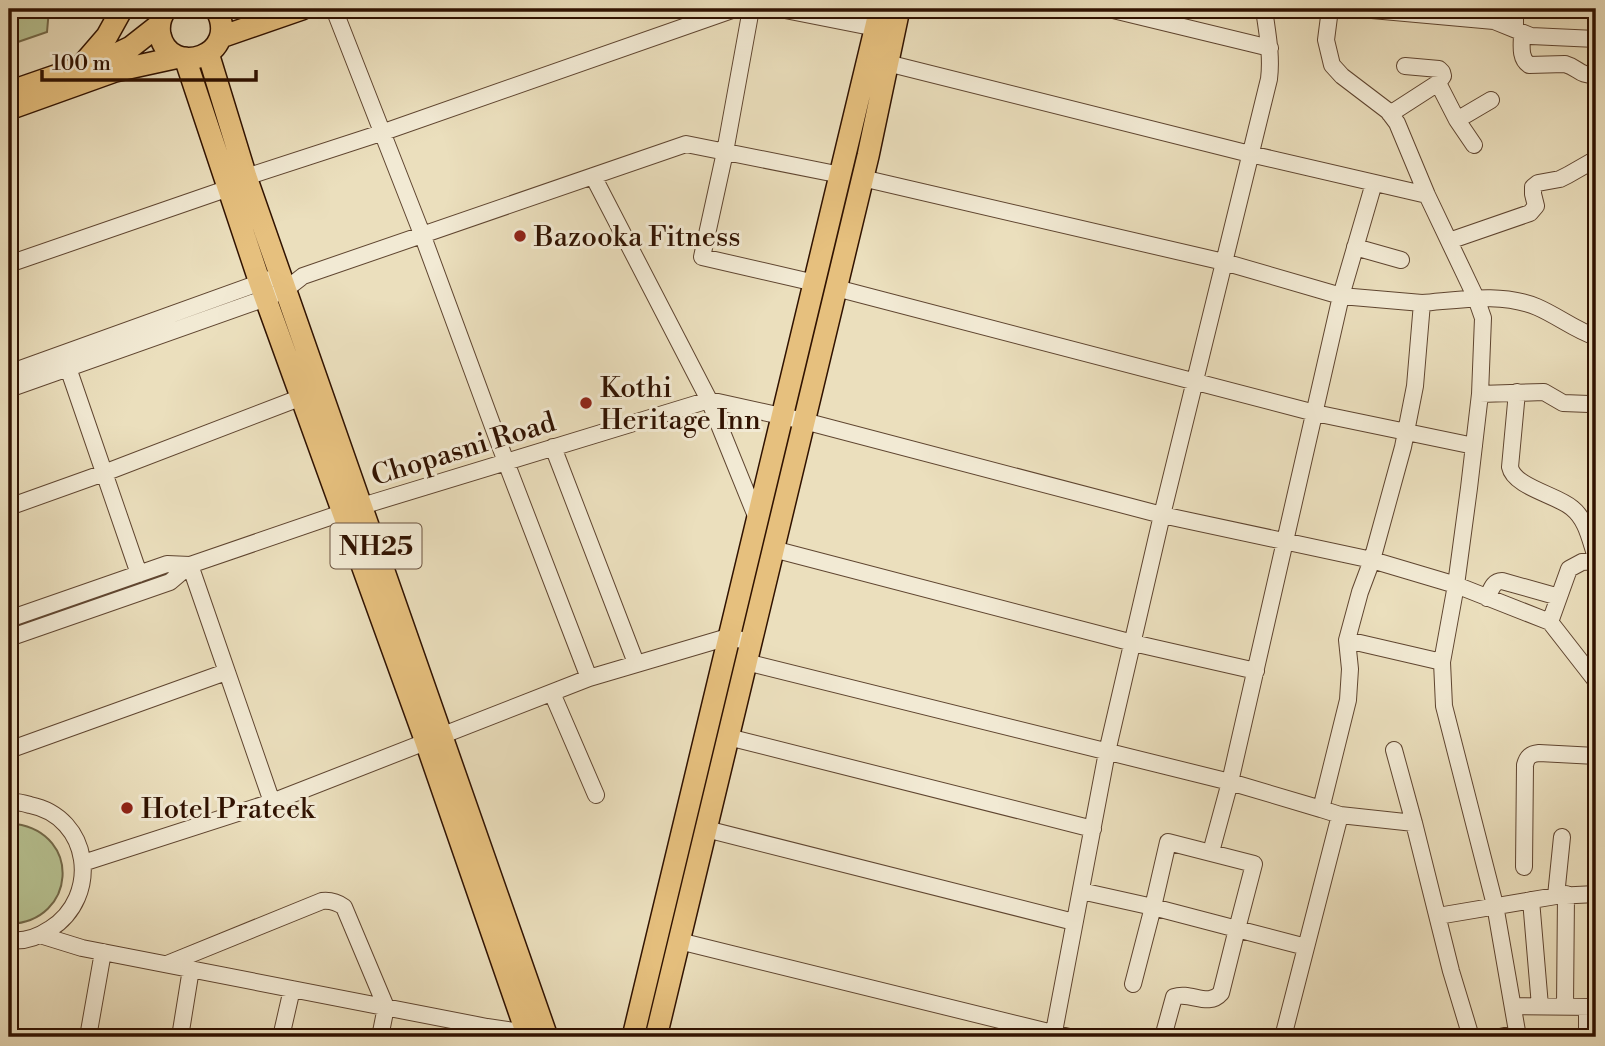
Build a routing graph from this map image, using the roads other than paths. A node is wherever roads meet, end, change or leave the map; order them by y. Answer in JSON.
{"nodes":[{"id":1,"x":122,"y":9,"type":"edge"},
{"id":2,"x":216,"y":9,"type":"edge"},
{"id":3,"x":302,"y":9,"type":"edge"},
{"id":4,"x":334,"y":9,"type":"edge"},
{"id":5,"x":735,"y":9,"type":"edge"},
{"id":6,"x":751,"y":9,"type":"edge"},
{"id":7,"x":780,"y":9,"type":"edge"},
{"id":8,"x":899,"y":9,"type":"edge"},
{"id":9,"x":1109,"y":9,"type":"edge"},
{"id":10,"x":1264,"y":9,"type":"edge"},
{"id":11,"x":1330,"y":9,"type":"edge"},
{"id":12,"x":1515,"y":9,"type":"edge"},
{"id":13,"x":162,"y":14,"type":"edge"},
{"id":14,"x":878,"y":19,"type":"edge"},
{"id":15,"x":1519,"y":31,"type":"junction"},
{"id":16,"x":1596,"y":39,"type":"edge"},
{"id":17,"x":214,"y":45,"type":"junction"},
{"id":18,"x":1270,"y":48,"type":"junction"},
{"id":19,"x":182,"y":57,"type":"junction"},
{"id":20,"x":887,"y":63,"type":"junction"},
{"id":21,"x":1405,"y":66,"type":"dead end"},
{"id":22,"x":81,"y":67,"type":"junction"},
{"id":23,"x":1596,"y":75,"type":"edge"},
{"id":24,"x":1438,"y":83,"type":"junction"},
{"id":25,"x":9,"y":92,"type":"edge"},
{"id":26,"x":1491,"y":100,"type":"dead end"},
{"id":27,"x":9,"y":109,"type":"edge"},
{"id":28,"x":1390,"y":114,"type":"junction"},
{"id":29,"x":1457,"y":120,"type":"junction"},
{"id":30,"x":381,"y":133,"type":"junction"},
{"id":31,"x":1474,"y":145,"type":"dead end"},
{"id":32,"x":726,"y":152,"type":"junction"},
{"id":33,"x":1250,"y":154,"type":"junction"},
{"id":34,"x":1596,"y":159,"type":"edge"},
{"id":35,"x":841,"y":175,"type":"junction"},
{"id":36,"x":593,"y":176,"type":"junction"},
{"id":37,"x":862,"y":178,"type":"junction"},
{"id":38,"x":237,"y":182,"type":"junction"},
{"id":39,"x":1374,"y":183,"type":"junction"},
{"id":40,"x":1427,"y":195,"type":"junction"},
{"id":41,"x":422,"y":234,"type":"junction"},
{"id":42,"x":1449,"y":241,"type":"junction"},
{"id":43,"x":1355,"y":247,"type":"junction"},
{"id":44,"x":1401,"y":260,"type":"dead end"},
{"id":45,"x":1224,"y":262,"type":"junction"},
{"id":46,"x":9,"y":264,"type":"edge"},
{"id":47,"x":825,"y":286,"type":"junction"},
{"id":48,"x":273,"y":287,"type":"junction"},
{"id":49,"x":1341,"y":296,"type":"junction"},
{"id":50,"x":1476,"y":298,"type":"junction"},
{"id":51,"x":1422,"y":303,"type":"junction"},
{"id":52,"x":1596,"y":337,"type":"edge"},
{"id":53,"x":66,"y":361,"type":"junction"},
{"id":54,"x":9,"y":373,"type":"edge"},
{"id":55,"x":1195,"y":381,"type":"junction"},
{"id":56,"x":9,"y":389,"type":"edge"},
{"id":57,"x":1517,"y":392,"type":"junction"},
{"id":58,"x":1480,"y":394,"type":"junction"},
{"id":59,"x":302,"y":397,"type":"junction"},
{"id":60,"x":709,"y":400,"type":"junction"},
{"id":61,"x":1589,"y":404,"type":"dead end"},
{"id":62,"x":1315,"y":413,"type":"junction"},
{"id":63,"x":793,"y":418,"type":"junction"},
{"id":64,"x":1405,"y":433,"type":"junction"},
{"id":65,"x":1474,"y":446,"type":"junction"},
{"id":66,"x":554,"y":447,"type":"junction"},
{"id":67,"x":506,"y":462,"type":"junction"},
{"id":68,"x":104,"y":473,"type":"junction"},
{"id":69,"x":9,"y":507,"type":"edge"},
{"id":70,"x":352,"y":510,"type":"junction"},
{"id":71,"x":1162,"y":515,"type":"junction"},
{"id":72,"x":758,"y":521,"type":"junction"},
{"id":73,"x":1285,"y":542,"type":"junction"},
{"id":74,"x":773,"y":549,"type":"junction"},
{"id":75,"x":1596,"y":559,"type":"edge"},
{"id":76,"x":1372,"y":561,"type":"junction"},
{"id":77,"x":190,"y":565,"type":"junction"},
{"id":78,"x":139,"y":573,"type":"junction"},
{"id":79,"x":1456,"y":585,"type":"junction"},
{"id":80,"x":1559,"y":597,"type":"junction"},
{"id":81,"x":1487,"y":598,"type":"junction"},
{"id":82,"x":9,"y":619,"type":"edge"},
{"id":83,"x":1550,"y":622,"type":"junction"},
{"id":84,"x":728,"y":637,"type":"junction"},
{"id":85,"x":9,"y":638,"type":"edge"},
{"id":86,"x":1347,"y":640,"type":"junction"},
{"id":87,"x":1133,"y":643,"type":"junction"},
{"id":88,"x":748,"y":652,"type":"junction"},
{"id":89,"x":1442,"y":662,"type":"junction"},
{"id":90,"x":636,"y":663,"type":"junction"},
{"id":91,"x":1256,"y":671,"type":"junction"},
{"id":92,"x":226,"y":672,"type":"junction"},
{"id":93,"x":589,"y":678,"type":"junction"},
{"id":94,"x":1596,"y":681,"type":"edge"},
{"id":95,"x":552,"y":693,"type":"junction"},
{"id":96,"x":728,"y":737,"type":"junction"},
{"id":97,"x":434,"y":738,"type":"junction"},
{"id":98,"x":9,"y":750,"type":"edge"},
{"id":99,"x":1394,"y":750,"type":"dead end"},
{"id":100,"x":1107,"y":752,"type":"junction"},
{"id":101,"x":1596,"y":756,"type":"edge"},
{"id":102,"x":1230,"y":782,"type":"junction"},
{"id":103,"x":596,"y":795,"type":"dead end"},
{"id":104,"x":9,"y":802,"type":"edge"},
{"id":105,"x":272,"y":802,"type":"junction"},
{"id":106,"x":1321,"y":809,"type":"junction"},
{"id":107,"x":1340,"y":815,"type":"junction"},
{"id":108,"x":1414,"y":823,"type":"junction"},
{"id":109,"x":706,"y":829,"type":"junction"},
{"id":110,"x":1093,"y":829,"type":"junction"},
{"id":111,"x":1562,"y":838,"type":"dead end"},
{"id":112,"x":1211,"y":852,"type":"junction"},
{"id":113,"x":83,"y":863,"type":"junction"},
{"id":114,"x":1524,"y":867,"type":"dead end"},
{"id":115,"x":1081,"y":891,"type":"junction"},
{"id":116,"x":1596,"y":894,"type":"edge"},
{"id":117,"x":1561,"y":895,"type":"junction"},
{"id":118,"x":1531,"y":900,"type":"junction"},
{"id":119,"x":1495,"y":905,"type":"junction"},
{"id":120,"x":1153,"y":907,"type":"junction"},
{"id":121,"x":1438,"y":916,"type":"junction"},
{"id":122,"x":1074,"y":922,"type":"junction"},
{"id":123,"x":1237,"y":929,"type":"junction"},
{"id":124,"x":40,"y":936,"type":"junction"},
{"id":125,"x":9,"y":940,"type":"edge"},
{"id":126,"x":679,"y":941,"type":"junction"},
{"id":127,"x":1306,"y":947,"type":"junction"},
{"id":128,"x":103,"y":952,"type":"junction"},
{"id":129,"x":166,"y":964,"type":"junction"},
{"id":130,"x":191,"y":969,"type":"junction"},
{"id":131,"x":1133,"y":984,"type":"dead end"},
{"id":132,"x":292,"y":989,"type":"junction"},
{"id":133,"x":1513,"y":1006,"type":"junction"},
{"id":134,"x":1540,"y":1006,"type":"junction"},
{"id":135,"x":1565,"y":1006,"type":"junction"},
{"id":136,"x":386,"y":1007,"type":"junction"},
{"id":137,"x":1592,"y":1007,"type":"edge"},
{"id":138,"x":1518,"y":1035,"type":"edge"},
{"id":139,"x":1596,"y":1035,"type":"edge"},
{"id":140,"x":534,"y":1036,"type":"edge"},
{"id":141,"x":1059,"y":1036,"type":"edge"},
{"id":142,"x":88,"y":1037,"type":"edge"},
{"id":143,"x":180,"y":1037,"type":"edge"},
{"id":144,"x":281,"y":1037,"type":"edge"},
{"id":145,"x":380,"y":1037,"type":"edge"},
{"id":146,"x":633,"y":1037,"type":"edge"},
{"id":147,"x":656,"y":1037,"type":"edge"},
{"id":148,"x":1163,"y":1037,"type":"edge"},
{"id":149,"x":1283,"y":1037,"type":"edge"},
{"id":150,"x":1471,"y":1037,"type":"edge"},
{"id":151,"x":1500,"y":1037,"type":"edge"}],
"edges":[{"from":1,"to":22,"type":"main road"},
{"from":2,"to":17,"type":"main road"},
{"from":3,"to":17,"type":"main road"},
{"from":4,"to":30,"type":"street"},
{"from":5,"to":30,"type":"street"},
{"from":6,"to":32,"type":"street"},
{"from":7,"to":14,"type":"street"},
{"from":8,"to":20,"type":"main road"},
{"from":9,"to":18,"type":"street"},
{"from":10,"to":18,"type":"street"},
{"from":11,"to":15,"type":"street"},
{"from":11,"to":28,"type":"street"},
{"from":12,"to":15,"type":"street"},
{"from":13,"to":19,"type":"main road"},
{"from":13,"to":22,"type":"main road"},
{"from":14,"to":35,"type":"main road"},
{"from":15,"to":16,"type":"street"},
{"from":15,"to":23,"type":"street"},
{"from":17,"to":19,"type":"main road"},
{"from":17,"to":38,"type":"main road","number":"NH25"},
{"from":18,"to":33,"type":"street"},
{"from":19,"to":27,"type":"main road"},
{"from":19,"to":38,"type":"main road","number":"NH25"},
{"from":20,"to":33,"type":"street"},
{"from":20,"to":37,"type":"main road"},
{"from":21,"to":24,"type":"street"},
{"from":22,"to":25,"type":"main road"},
{"from":24,"to":28,"type":"street"},
{"from":24,"to":29,"type":"street"},
{"from":26,"to":29,"type":"street"},
{"from":28,"to":40,"type":"street"},
{"from":29,"to":31,"type":"street"},
{"from":30,"to":38,"type":"street"},
{"from":30,"to":41,"type":"street"},
{"from":32,"to":35,"type":"street"},
{"from":32,"to":36,"type":"street"},
{"from":32,"to":47,"type":"street"},
{"from":33,"to":39,"type":"street"},
{"from":33,"to":45,"type":"street"},
{"from":34,"to":42,"type":"street"},
{"from":35,"to":47,"type":"main road"},
{"from":36,"to":41,"type":"street"},
{"from":36,"to":60,"type":"street"},
{"from":37,"to":45,"type":"street"},
{"from":37,"to":47,"type":"main road"},
{"from":38,"to":46,"type":"street"},
{"from":38,"to":48,"type":"main road","number":"NH25"},
{"from":39,"to":40,"type":"street"},
{"from":39,"to":43,"type":"street"},
{"from":40,"to":42,"type":"street"},
{"from":41,"to":48,"type":"street"},
{"from":41,"to":67,"type":"street"},
{"from":42,"to":50,"type":"street"},
{"from":43,"to":44,"type":"street"},
{"from":43,"to":49,"type":"street"},
{"from":45,"to":49,"type":"street"},
{"from":45,"to":55,"type":"street"},
{"from":47,"to":55,"type":"street"},
{"from":47,"to":63,"type":"main road"},
{"from":48,"to":53,"type":"street"},
{"from":48,"to":59,"type":"main road","number":"NH25"},
{"from":48,"to":70,"type":"main road","number":"NH25"},
{"from":49,"to":51,"type":"street"},
{"from":49,"to":62,"type":"street"},
{"from":50,"to":51,"type":"street"},
{"from":50,"to":52,"type":"street"},
{"from":50,"to":58,"type":"street"},
{"from":51,"to":64,"type":"street"},
{"from":53,"to":54,"type":"street"},
{"from":53,"to":56,"type":"street"},
{"from":53,"to":68,"type":"street"},
{"from":55,"to":62,"type":"street"},
{"from":55,"to":71,"type":"street"},
{"from":57,"to":58,"type":"street"},
{"from":57,"to":61,"type":"street"},
{"from":57,"to":75,"type":"street"},
{"from":58,"to":65,"type":"street"},
{"from":59,"to":68,"type":"street"},
{"from":59,"to":70,"type":"main road","number":"NH25"},
{"from":60,"to":63,"type":"street","name":"Chopasni Road"},
{"from":60,"to":66,"type":"street","name":"Chopasni Road"},
{"from":60,"to":72,"type":"street"},
{"from":62,"to":64,"type":"street"},
{"from":62,"to":73,"type":"street"},
{"from":63,"to":71,"type":"street","name":"Chopasni Road"},
{"from":63,"to":72,"type":"main road"},
{"from":63,"to":74,"type":"main road"},
{"from":64,"to":65,"type":"street"},
{"from":64,"to":76,"type":"street"},
{"from":65,"to":79,"type":"street"},
{"from":66,"to":67,"type":"street","name":"Chopasni Road"},
{"from":66,"to":90,"type":"street"},
{"from":67,"to":70,"type":"street","name":"Chopasni Road"},
{"from":67,"to":93,"type":"street"},
{"from":68,"to":69,"type":"street"},
{"from":68,"to":78,"type":"street"},
{"from":70,"to":77,"type":"street","name":"Chopasni Road"},
{"from":70,"to":97,"type":"main road","number":"NH25"},
{"from":71,"to":73,"type":"street","name":"Chopasni Road"},
{"from":71,"to":87,"type":"street"},
{"from":72,"to":84,"type":"main road"},
{"from":73,"to":76,"type":"street","name":"Chopasni Road"},
{"from":73,"to":91,"type":"street"},
{"from":74,"to":87,"type":"street"},
{"from":74,"to":88,"type":"main road"},
{"from":75,"to":80,"type":"street"},
{"from":76,"to":79,"type":"street","name":"Chopasni Road"},
{"from":76,"to":86,"type":"street"},
{"from":77,"to":78,"type":"street"},
{"from":77,"to":85,"type":"street"},
{"from":77,"to":92,"type":"street"},
{"from":78,"to":82,"type":"street"},
{"from":79,"to":81,"type":"street","name":"Chopasni Road"},
{"from":79,"to":89,"type":"street"},
{"from":80,"to":81,"type":"street"},
{"from":80,"to":83,"type":"street"},
{"from":81,"to":83,"type":"street","name":"Chopasni Road"},
{"from":83,"to":94,"type":"street"},
{"from":84,"to":88,"type":"street"},
{"from":84,"to":90,"type":"street"},
{"from":84,"to":146,"type":"main road"},
{"from":86,"to":89,"type":"street"},
{"from":86,"to":106,"type":"street"},
{"from":87,"to":91,"type":"street"},
{"from":87,"to":100,"type":"street"},
{"from":88,"to":96,"type":"main road"},
{"from":88,"to":100,"type":"street"},
{"from":89,"to":119,"type":"street"},
{"from":90,"to":93,"type":"street"},
{"from":91,"to":102,"type":"street"},
{"from":92,"to":98,"type":"street"},
{"from":92,"to":105,"type":"street"},
{"from":93,"to":95,"type":"street"},
{"from":95,"to":97,"type":"street"},
{"from":95,"to":103,"type":"street"},
{"from":96,"to":109,"type":"main road"},
{"from":96,"to":110,"type":"street"},
{"from":97,"to":105,"type":"street"},
{"from":97,"to":140,"type":"main road","number":"NH25"},
{"from":99,"to":108,"type":"street"},
{"from":100,"to":102,"type":"street"},
{"from":100,"to":110,"type":"street"},
{"from":101,"to":114,"type":"street"},
{"from":102,"to":106,"type":"street"},
{"from":102,"to":112,"type":"street"},
{"from":104,"to":113,"type":"street"},
{"from":105,"to":113,"type":"street"},
{"from":106,"to":107,"type":"street"},
{"from":107,"to":108,"type":"street"},
{"from":107,"to":127,"type":"street"},
{"from":108,"to":121,"type":"street"},
{"from":109,"to":122,"type":"street"},
{"from":109,"to":126,"type":"main road"},
{"from":110,"to":115,"type":"street"},
{"from":111,"to":117,"type":"street"},
{"from":112,"to":120,"type":"street"},
{"from":112,"to":123,"type":"street"},
{"from":113,"to":124,"type":"street"},
{"from":115,"to":120,"type":"street"},
{"from":115,"to":122,"type":"street"},
{"from":116,"to":117,"type":"street"},
{"from":117,"to":118,"type":"street"},
{"from":117,"to":135,"type":"street"},
{"from":118,"to":119,"type":"street"},
{"from":118,"to":134,"type":"street"},
{"from":119,"to":121,"type":"street"},
{"from":119,"to":133,"type":"street"},
{"from":120,"to":123,"type":"street"},
{"from":120,"to":131,"type":"street"},
{"from":121,"to":150,"type":"street"},
{"from":122,"to":141,"type":"street"},
{"from":123,"to":127,"type":"street"},
{"from":123,"to":148,"type":"street"},
{"from":124,"to":125,"type":"street"},
{"from":124,"to":128,"type":"street"},
{"from":126,"to":141,"type":"street"},
{"from":126,"to":147,"type":"main road"},
{"from":127,"to":149,"type":"street"},
{"from":128,"to":129,"type":"street"},
{"from":128,"to":142,"type":"street"},
{"from":129,"to":130,"type":"street"},
{"from":129,"to":136,"type":"street"},
{"from":130,"to":132,"type":"street"},
{"from":130,"to":143,"type":"street"},
{"from":132,"to":136,"type":"street"},
{"from":132,"to":144,"type":"street"},
{"from":133,"to":134,"type":"street"},
{"from":133,"to":138,"type":"street"},
{"from":134,"to":135,"type":"street"},
{"from":135,"to":137,"type":"street"},
{"from":136,"to":140,"type":"street"},
{"from":136,"to":145,"type":"street"},
{"from":137,"to":139,"type":"street"},
{"from":138,"to":151,"type":"street"}]}
